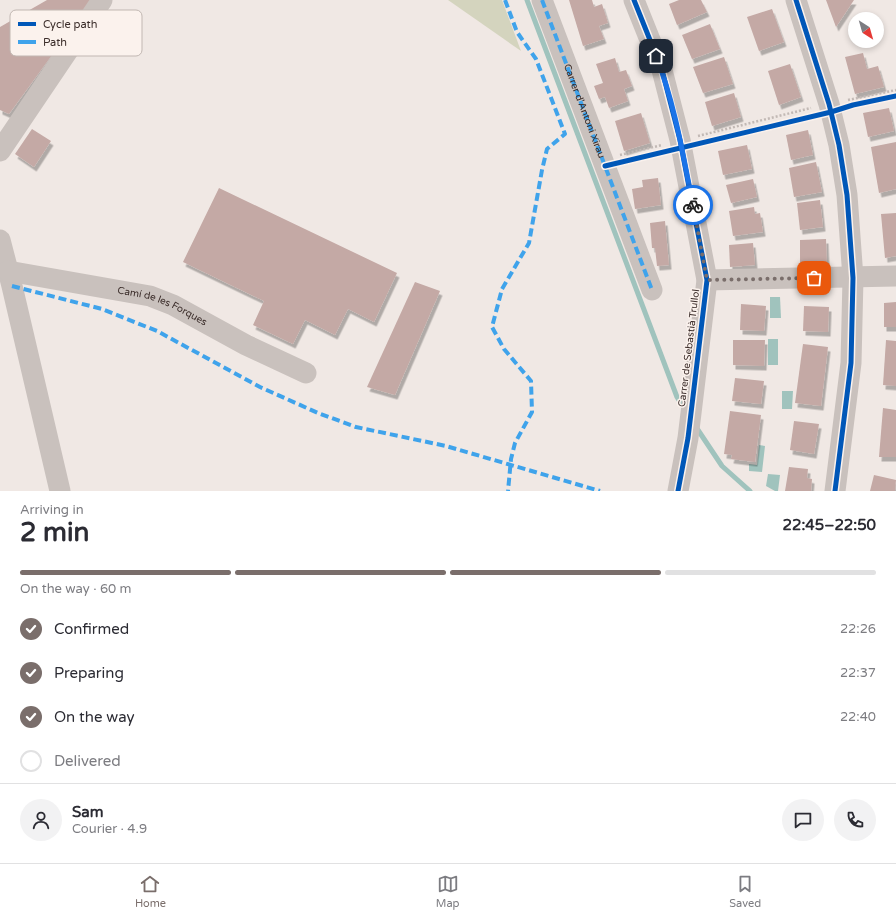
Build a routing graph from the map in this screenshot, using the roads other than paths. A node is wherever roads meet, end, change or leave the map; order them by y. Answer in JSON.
{"nodes":[{"id":1,"x":102,"y":0,"type":"edge"},
{"id":2,"x":542,"y":0,"type":"edge"},
{"id":3,"x":634,"y":0,"type":"edge"},
{"id":4,"x":796,"y":0,"type":"edge"},
{"id":5,"x":95,"y":10,"type":"edge"},
{"id":6,"x":64,"y":56,"type":"edge"},
{"id":7,"x":0,"y":151,"type":"edge"},
{"id":8,"x":1,"y":246,"type":"edge"},
{"id":9,"x":8,"y":271,"type":"junction"},
{"id":10,"x":896,"y":276,"type":"edge"},
{"id":11,"x":853,"y":278,"type":"junction"},
{"id":12,"x":707,"y":280,"type":"junction"},
{"id":13,"x":652,"y":290,"type":"dead end"},
{"id":14,"x":306,"y":372,"type":"dead end"},
{"id":15,"x":60,"y":491,"type":"edge"},
{"id":16,"x":678,"y":491,"type":"edge"},
{"id":17,"x":835,"y":491,"type":"edge"}],
"edges":[{"from":1,"to":5,"type":"street"},
{"from":2,"to":13,"type":"street","name":"Carrer d'Antoni Xirau"},
{"from":3,"to":12,"type":"street","name":"Carrer de Sebastià Trullol"},
{"from":4,"to":11,"type":"street"},
{"from":6,"to":7,"type":"street"},
{"from":8,"to":9,"type":"street"},
{"from":9,"to":14,"type":"street","name":"Camí de les Forques"},
{"from":9,"to":15,"type":"street"},
{"from":10,"to":11,"type":"street"},
{"from":11,"to":12,"type":"street"},
{"from":11,"to":17,"type":"street"},
{"from":12,"to":16,"type":"street","name":"Carrer de Sebastià Trullol"}]}
